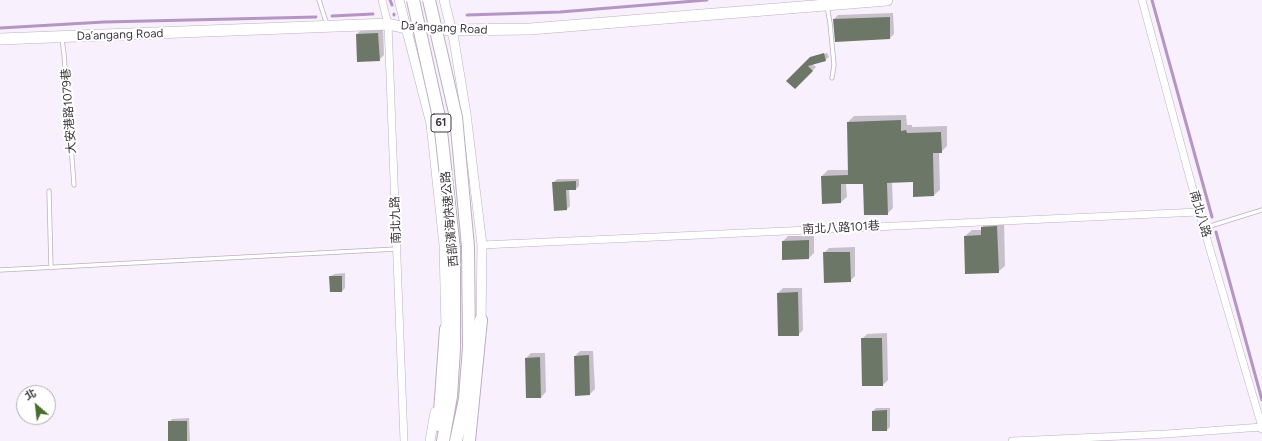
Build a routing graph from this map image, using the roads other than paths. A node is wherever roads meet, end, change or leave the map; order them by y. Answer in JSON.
{"nodes":[{"id":1,"x":319,"y":0,"type":"edge"},
{"id":2,"x":382,"y":0,"type":"edge"},
{"id":3,"x":399,"y":0,"type":"edge"},
{"id":4,"x":412,"y":0,"type":"edge"},
{"id":5,"x":429,"y":0,"type":"edge"},
{"id":6,"x":444,"y":0,"type":"edge"},
{"id":7,"x":887,"y":0,"type":"edge"},
{"id":8,"x":1142,"y":0,"type":"edge"},
{"id":9,"x":826,"y":5,"type":"junction"},
{"id":10,"x":388,"y":24,"type":"junction"},
{"id":11,"x":327,"y":26,"type":"junction"},
{"id":12,"x":406,"y":28,"type":"junction"},
{"id":13,"x":452,"y":30,"type":"junction"},
{"id":14,"x":62,"y":37,"type":"junction"},
{"id":15,"x":0,"y":39,"type":"edge"},
{"id":16,"x":832,"y":78,"type":"dead end"},
{"id":17,"x":74,"y":186,"type":"dead end"},
{"id":18,"x":49,"y":191,"type":"dead end"},
{"id":19,"x":1262,"y":210,"type":"edge"},
{"id":20,"x":1200,"y":212,"type":"junction"},
{"id":21,"x":1204,"y":228,"type":"junction"},
{"id":22,"x":482,"y":245,"type":"junction"},
{"id":23,"x":398,"y":249,"type":"junction"},
{"id":24,"x":51,"y":268,"type":"junction"},
{"id":25,"x":0,"y":270,"type":"edge"},
{"id":26,"x":482,"y":320,"type":"junction"},
{"id":27,"x":446,"y":329,"type":"junction"},
{"id":28,"x":1262,"y":428,"type":"edge"},
{"id":29,"x":1167,"y":437,"type":"edge"},
{"id":30,"x":404,"y":441,"type":"edge"},
{"id":31,"x":430,"y":441,"type":"edge"},
{"id":32,"x":435,"y":441,"type":"edge"},
{"id":33,"x":442,"y":441,"type":"edge"},
{"id":34,"x":456,"y":441,"type":"edge"},
{"id":35,"x":469,"y":441,"type":"edge"},
{"id":36,"x":474,"y":441,"type":"edge"},
{"id":37,"x":1012,"y":441,"type":"edge"}],
"edges":[{"from":1,"to":11,"type":"lane"},
{"from":2,"to":10,"type":"street","name":"南北九路"},
{"from":3,"to":12,"type":"street"},
{"from":4,"to":33,"type":"highway","name":"西部濱海快速公路","number":"61","bridge":true},
{"from":5,"to":34,"type":"highway","name":"西部濱海快速公路","number":"61","bridge":true},
{"from":6,"to":13,"type":"street"},
{"from":7,"to":9,"type":"main road","name":"Da’angang Road"},
{"from":8,"to":20,"type":"street","name":"南北八路"},
{"from":9,"to":13,"type":"main road","name":"Da’angang Road"},
{"from":9,"to":16,"type":"lane"},
{"from":10,"to":11,"type":"main road","name":"Da’angang Road"},
{"from":10,"to":12,"type":"main road","name":"Da’angang Road"},
{"from":10,"to":23,"type":"street","name":"南北九路"},
{"from":11,"to":14,"type":"main road","name":"Da’angang Road"},
{"from":12,"to":13,"type":"main road","name":"Da’angang Road"},
{"from":12,"to":27,"type":"street"},
{"from":13,"to":22,"type":"street"},
{"from":14,"to":15,"type":"main road","name":"Da’angang Road"},
{"from":14,"to":17,"type":"lane","name":"大安港路1079巷"},
{"from":18,"to":24,"type":"lane"},
{"from":19,"to":21,"type":"lane"},
{"from":20,"to":21,"type":"street","name":"南北八路"},
{"from":20,"to":22,"type":"street","name":"南北八路101巷"},
{"from":21,"to":28,"type":"street","name":"南北八路"},
{"from":22,"to":26,"type":"street"},
{"from":23,"to":24,"type":"lane"},
{"from":23,"to":30,"type":"street","name":"南北九路"},
{"from":24,"to":25,"type":"lane"},
{"from":26,"to":35,"type":"highway"},
{"from":26,"to":36,"type":"street"},
{"from":27,"to":31,"type":"street"},
{"from":27,"to":32,"type":"highway"},
{"from":28,"to":29,"type":"street"},
{"from":29,"to":37,"type":"street"}]}
